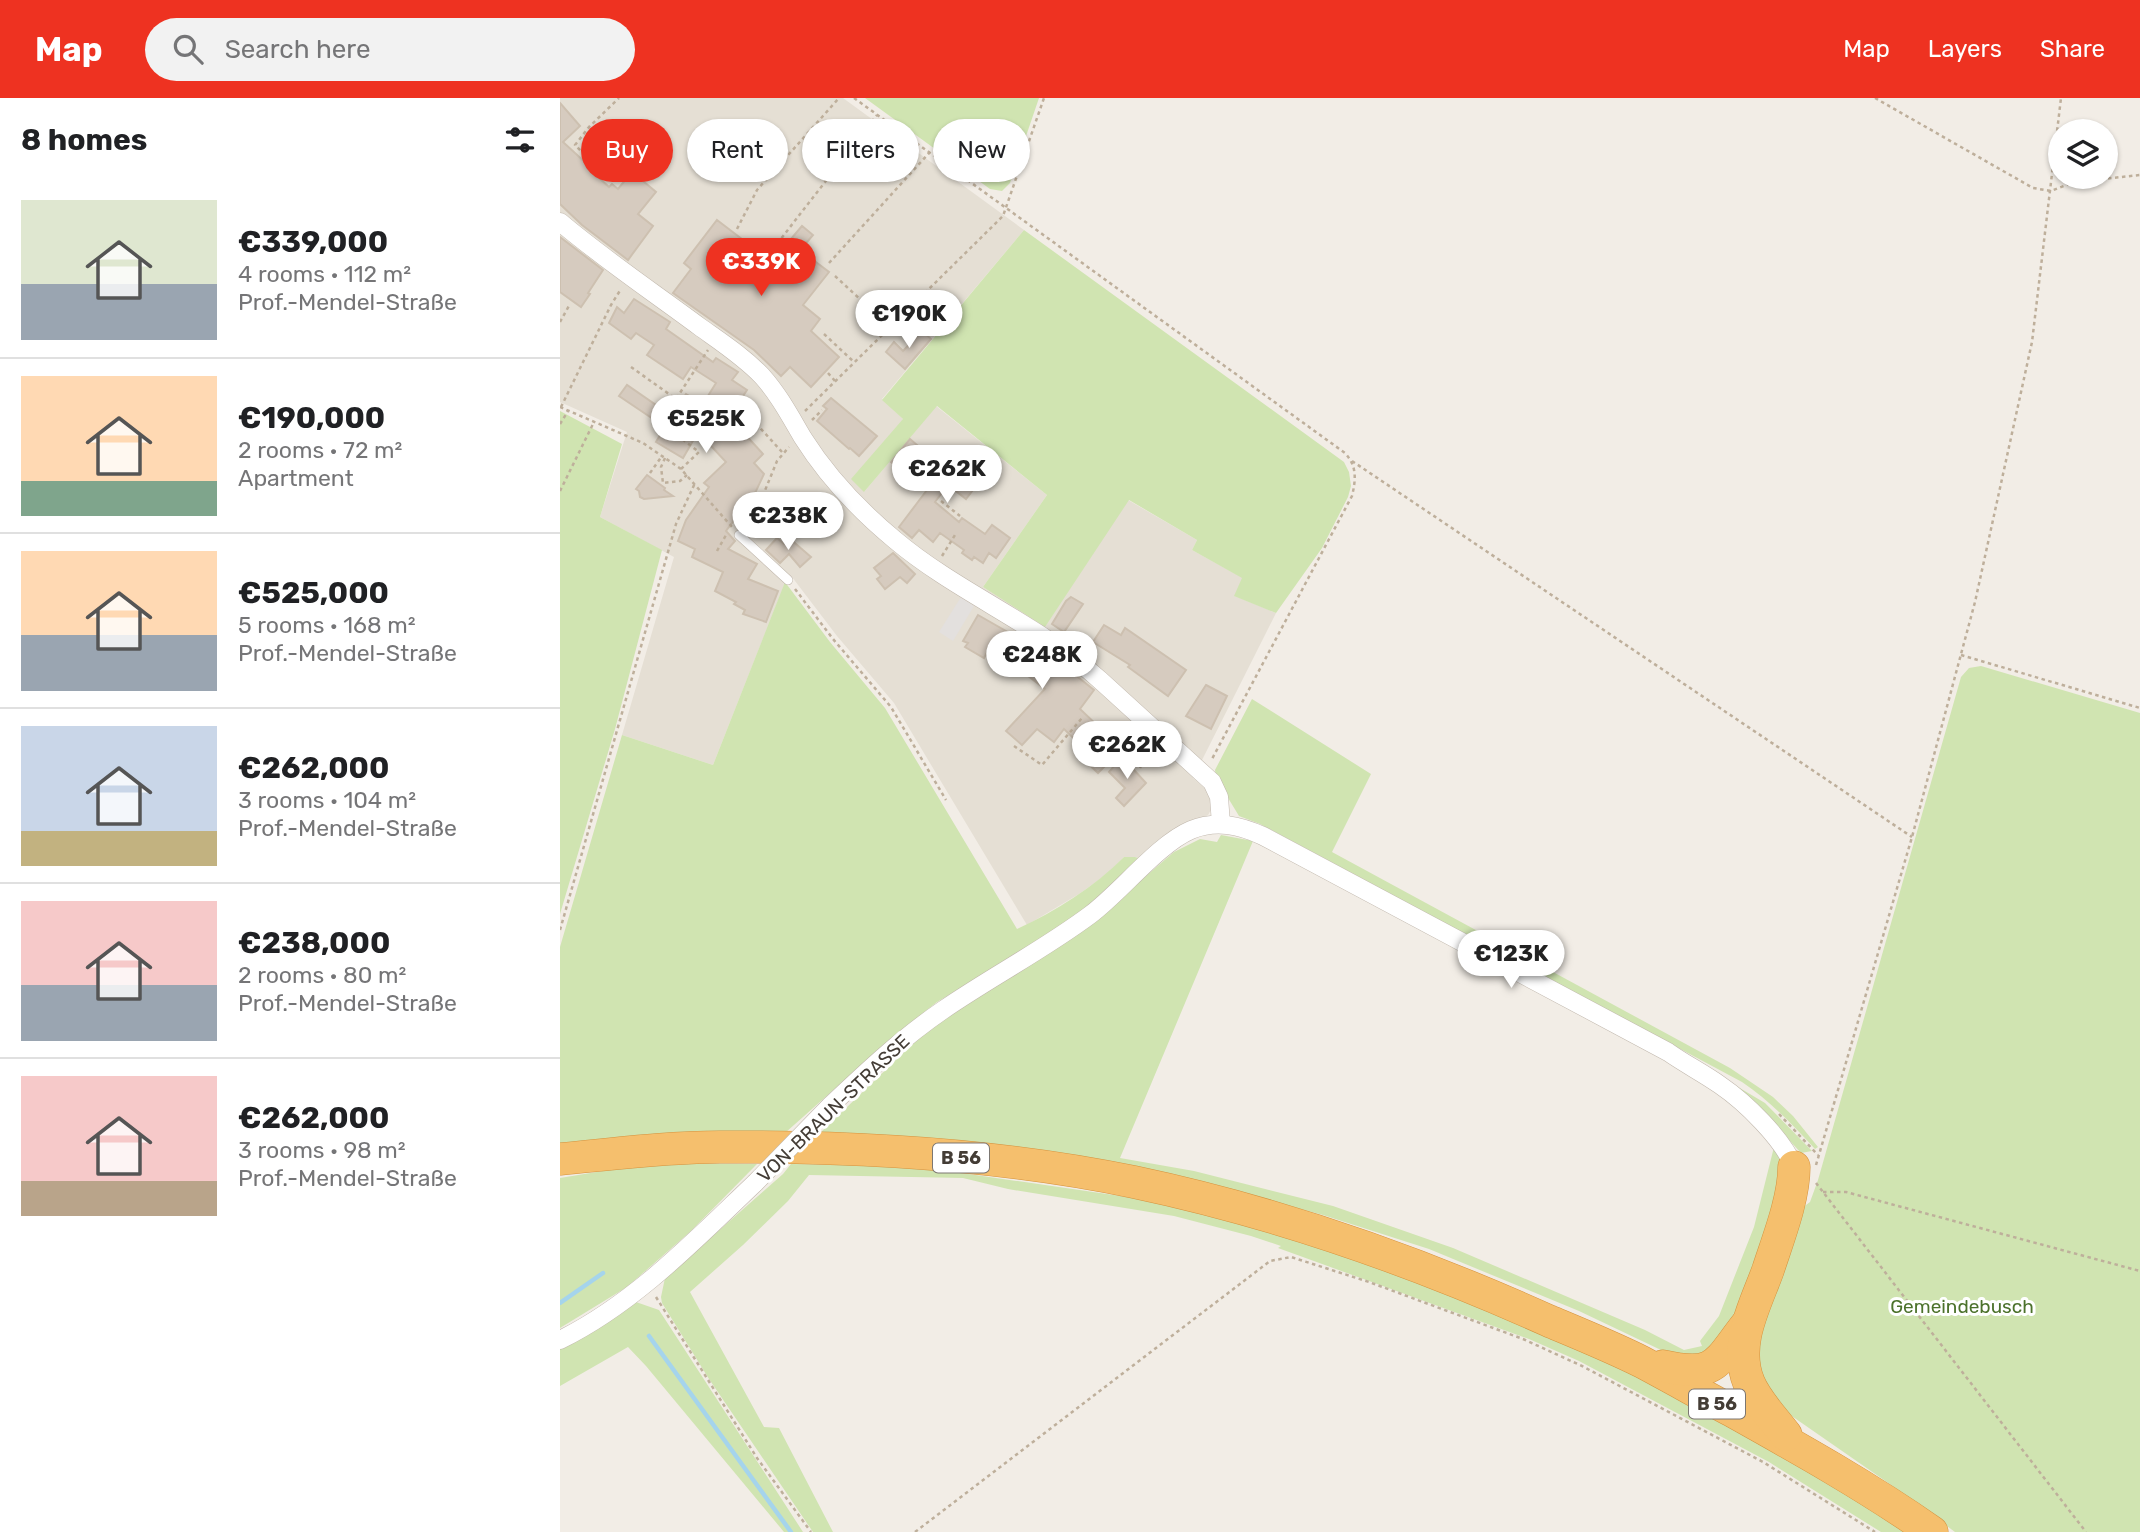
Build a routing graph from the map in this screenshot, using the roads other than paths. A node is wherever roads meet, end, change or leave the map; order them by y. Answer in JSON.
{"nodes":[{"id":1,"x":560,"y":222,"type":"edge"},
{"id":2,"x":739,"y":534,"type":"road end"},
{"id":3,"x":788,"y":580,"type":"road end"},
{"id":4,"x":1221,"y":824,"type":"junction"},
{"id":5,"x":560,"y":1158,"type":"edge"},
{"id":6,"x":1807,"y":1171,"type":"joint"},
{"id":7,"x":1747,"y":1323,"type":"junction"},
{"id":8,"x":560,"y":1340,"type":"edge"},
{"id":9,"x":1640,"y":1361,"type":"junction"},
{"id":10,"x":1795,"y":1446,"type":"junction"},
{"id":11,"x":1931,"y":1532,"type":"edge"}],
"edges":[{"from":1,"to":4,"type":"street"},
{"from":2,"to":3,"type":"lane"},
{"from":4,"to":6,"type":"street"},
{"from":4,"to":8,"type":"street","name":"VON-BRAUN-STRASSE","bridge":true},
{"from":5,"to":9,"type":"highway","number":"B 56"},
{"from":6,"to":7,"type":"highway"},
{"from":7,"to":9,"type":"highway"},
{"from":7,"to":10,"type":"highway"},
{"from":9,"to":10,"type":"highway","number":"B 56"},
{"from":10,"to":11,"type":"highway","number":"B 56"}]}
